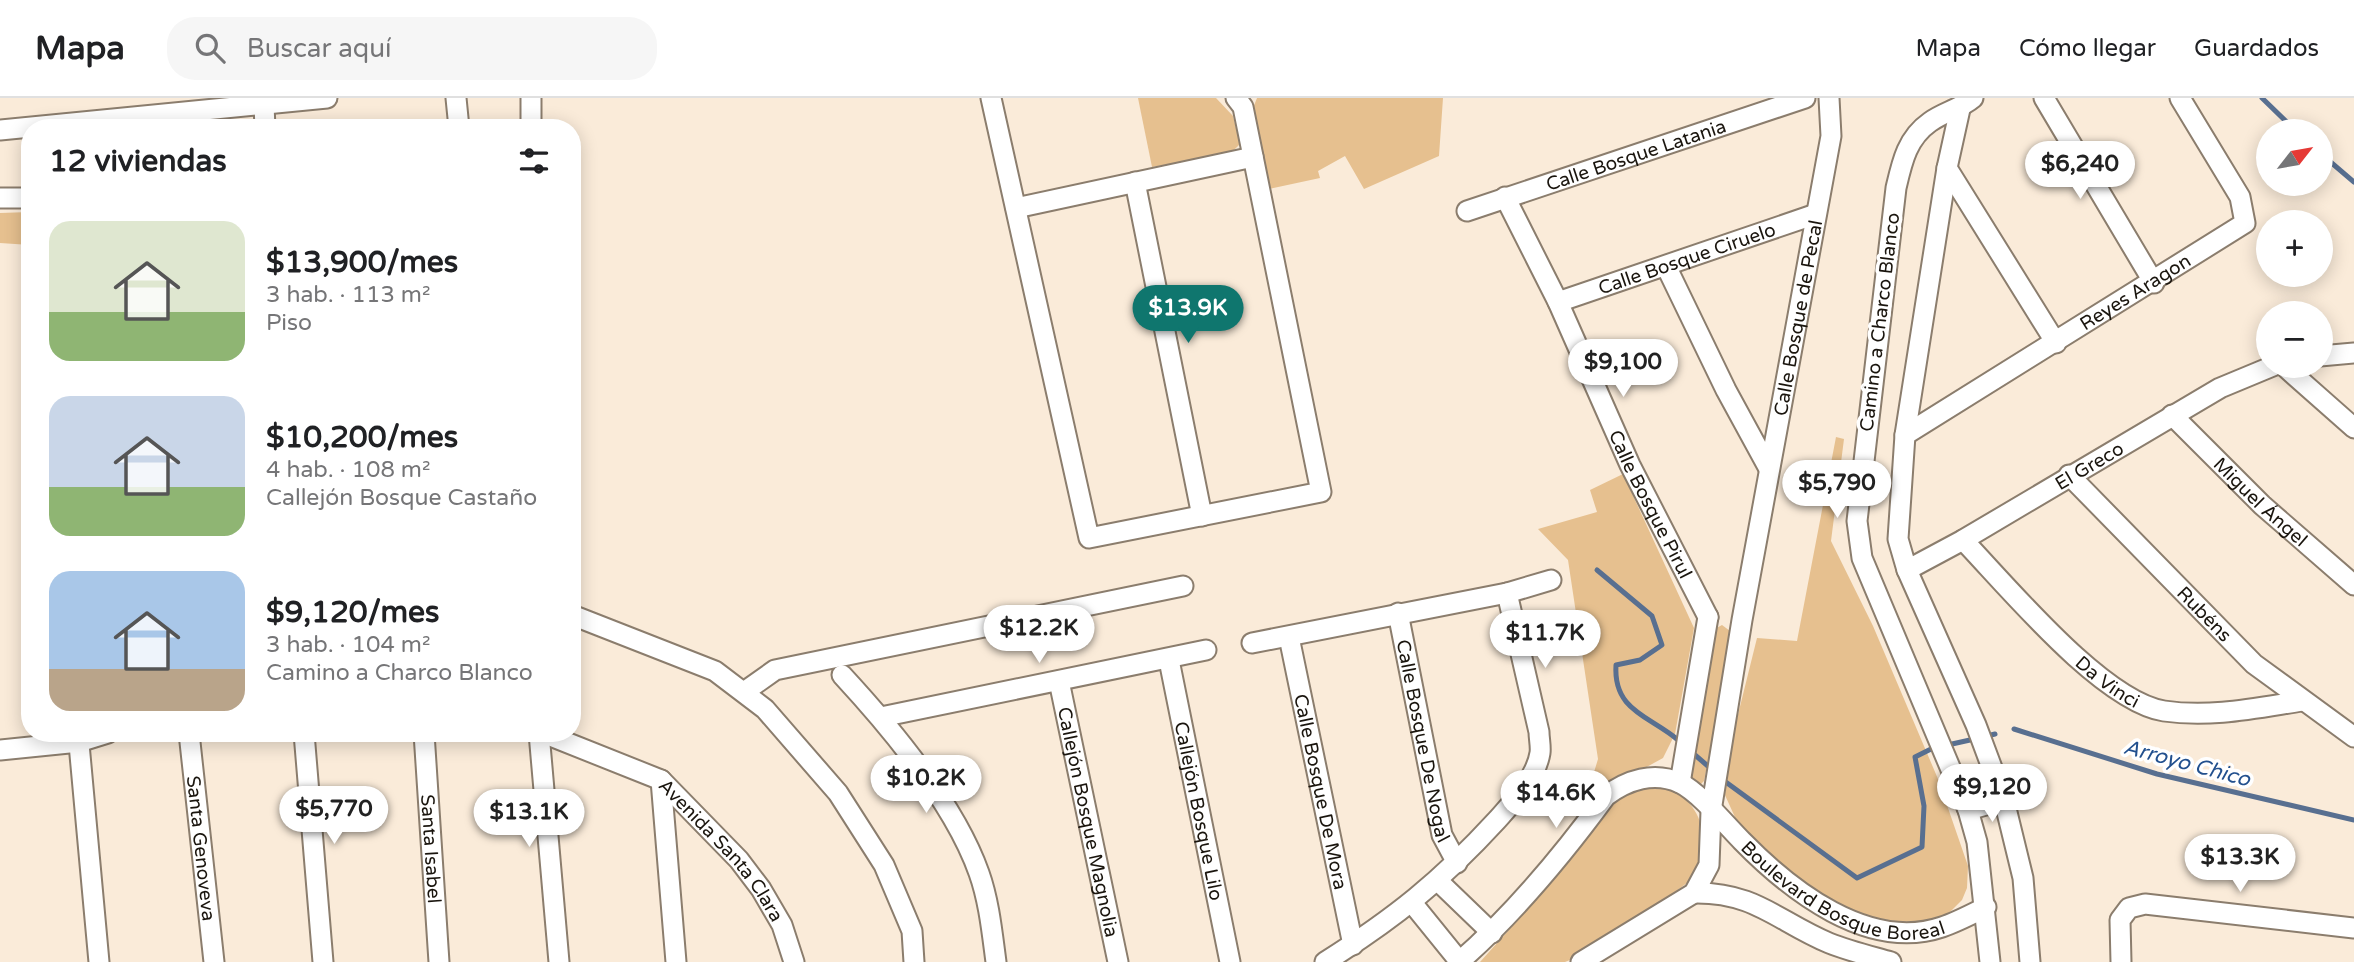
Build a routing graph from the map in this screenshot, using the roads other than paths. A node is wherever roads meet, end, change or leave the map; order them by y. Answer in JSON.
{"nodes":[{"id":1,"x":327,"y":98,"type":"edge"},
{"id":2,"x":456,"y":98,"type":"edge"},
{"id":3,"x":531,"y":98,"type":"edge"},
{"id":4,"x":991,"y":98,"type":"edge"},
{"id":5,"x":1236,"y":98,"type":"edge"},
{"id":6,"x":1805,"y":98,"type":"edge"},
{"id":7,"x":1829,"y":98,"type":"edge"},
{"id":8,"x":2044,"y":98,"type":"edge"},
{"id":9,"x":2180,"y":98,"type":"edge"},
{"id":10,"x":1966,"y":103,"type":"edge"},
{"id":11,"x":207,"y":104,"type":"edge"},
{"id":12,"x":264,"y":105,"type":"junction"},
{"id":13,"x":88,"y":119,"type":"edge"},
{"id":14,"x":265,"y":119,"type":"edge"},
{"id":15,"x":457,"y":119,"type":"edge"},
{"id":16,"x":531,"y":119,"type":"edge"},
{"id":17,"x":21,"y":127,"type":"edge"},
{"id":18,"x":0,"y":130,"type":"edge"},
{"id":19,"x":1253,"y":157,"type":"junction"},
{"id":20,"x":1947,"y":168,"type":"junction"},
{"id":21,"x":1135,"y":182,"type":"junction"},
{"id":22,"x":1505,"y":197,"type":"junction"},
{"id":23,"x":0,"y":198,"type":"edge"},
{"id":24,"x":21,"y":198,"type":"edge"},
{"id":25,"x":1016,"y":208,"type":"junction"},
{"id":26,"x":1467,"y":211,"type":"dead end"},
{"id":27,"x":1816,"y":214,"type":"junction"},
{"id":28,"x":1666,"y":266,"type":"junction"},
{"id":29,"x":2154,"y":283,"type":"junction"},
{"id":30,"x":1558,"y":302,"type":"junction"},
{"id":31,"x":2056,"y":344,"type":"junction"},
{"id":32,"x":2354,"y":353,"type":"edge"},
{"id":33,"x":2333,"y":355,"type":"edge"},
{"id":34,"x":2256,"y":372,"type":"edge"},
{"id":35,"x":2298,"y":378,"type":"edge"},
{"id":36,"x":2172,"y":415,"type":"junction"},
{"id":37,"x":2354,"y":428,"type":"edge"},
{"id":38,"x":1905,"y":435,"type":"junction"},
{"id":39,"x":1768,"y":467,"type":"junction"},
{"id":40,"x":2068,"y":475,"type":"junction"},
{"id":41,"x":1202,"y":516,"type":"junction"},
{"id":42,"x":1963,"y":540,"type":"junction"},
{"id":43,"x":1907,"y":570,"type":"junction"},
{"id":44,"x":1551,"y":580,"type":"dead end"},
{"id":45,"x":2354,"y":585,"type":"edge"},
{"id":46,"x":1183,"y":586,"type":"dead end"},
{"id":47,"x":1507,"y":593,"type":"junction"},
{"id":48,"x":1398,"y":613,"type":"junction"},
{"id":49,"x":1708,"y":617,"type":"junction"},
{"id":50,"x":581,"y":619,"type":"edge"},
{"id":51,"x":1742,"y":620,"type":"junction"},
{"id":52,"x":1289,"y":637,"type":"junction"},
{"id":53,"x":1252,"y":643,"type":"dead end"},
{"id":54,"x":1206,"y":650,"type":"dead end"},
{"id":55,"x":1169,"y":660,"type":"junction"},
{"id":56,"x":842,"y":676,"type":"dead end"},
{"id":57,"x":1059,"y":681,"type":"junction"},
{"id":58,"x":744,"y":692,"type":"junction"},
{"id":59,"x":2302,"y":701,"type":"junction"},
{"id":60,"x":881,"y":717,"type":"junction"},
{"id":61,"x":2354,"y":737,"type":"edge"},
{"id":62,"x":52,"y":742,"type":"edge"},
{"id":63,"x":78,"y":742,"type":"edge"},
{"id":64,"x":190,"y":742,"type":"edge"},
{"id":65,"x":305,"y":742,"type":"edge"},
{"id":66,"x":425,"y":742,"type":"edge"},
{"id":67,"x":542,"y":742,"type":"edge"},
{"id":68,"x":564,"y":742,"type":"edge"},
{"id":69,"x":0,"y":750,"type":"edge"},
{"id":70,"x":661,"y":780,"type":"junction"},
{"id":71,"x":1680,"y":783,"type":"junction"},
{"id":72,"x":2004,"y":800,"type":"junction"},
{"id":73,"x":1968,"y":810,"type":"junction"},
{"id":74,"x":1711,"y":811,"type":"junction"},
{"id":75,"x":1457,"y":863,"type":"junction"},
{"id":76,"x":1438,"y":881,"type":"junction"},
{"id":77,"x":1694,"y":893,"type":"junction"},
{"id":78,"x":1413,"y":904,"type":"junction"},
{"id":79,"x":1986,"y":907,"type":"junction"},
{"id":80,"x":2354,"y":928,"type":"edge"},
{"id":81,"x":1492,"y":933,"type":"junction"},
{"id":82,"x":1353,"y":945,"type":"junction"},
{"id":83,"x":1592,"y":959,"type":"edge"},
{"id":84,"x":99,"y":962,"type":"edge"},
{"id":85,"x":214,"y":962,"type":"edge"},
{"id":86,"x":323,"y":962,"type":"edge"},
{"id":87,"x":439,"y":962,"type":"edge"},
{"id":88,"x":559,"y":962,"type":"edge"},
{"id":89,"x":676,"y":962,"type":"edge"},
{"id":90,"x":794,"y":962,"type":"edge"},
{"id":91,"x":914,"y":962,"type":"edge"},
{"id":92,"x":996,"y":962,"type":"edge"},
{"id":93,"x":1118,"y":962,"type":"edge"},
{"id":94,"x":1230,"y":962,"type":"edge"},
{"id":95,"x":1325,"y":962,"type":"edge"},
{"id":96,"x":1460,"y":962,"type":"edge"},
{"id":97,"x":1891,"y":962,"type":"edge"},
{"id":98,"x":1990,"y":962,"type":"edge"},
{"id":99,"x":2030,"y":962,"type":"edge"},
{"id":100,"x":2121,"y":962,"type":"edge"}],
"edges":[{"from":1,"to":12,"type":"street"},
{"from":2,"to":15,"type":"street"},
{"from":3,"to":16,"type":"street"},
{"from":4,"to":25,"type":"street"},
{"from":5,"to":19,"type":"street"},
{"from":6,"to":22,"type":"street","name":"Calle Bosque Latania"},
{"from":7,"to":27,"type":"street","name":"Calle Bosque de Pecal"},
{"from":8,"to":29,"type":"street"},
{"from":9,"to":29,"type":"street","name":"Reyes Aragon"},
{"from":10,"to":20,"type":"street","name":"Camino a Charco Blanco"},
{"from":10,"to":73,"type":"street","name":"Camino a Charco Blanco"},
{"from":11,"to":12,"type":"street"},
{"from":11,"to":13,"type":"street"},
{"from":12,"to":14,"type":"street"},
{"from":17,"to":18,"type":"street"},
{"from":19,"to":21,"type":"street"},
{"from":19,"to":41,"type":"street"},
{"from":20,"to":31,"type":"street"},
{"from":20,"to":38,"type":"street","name":"Camino a Charco Blanco"},
{"from":21,"to":25,"type":"street"},
{"from":21,"to":41,"type":"street"},
{"from":22,"to":26,"type":"street","name":"Calle Bosque Latania"},
{"from":22,"to":30,"type":"street","name":"Calle Bosque Pirul"},
{"from":23,"to":24,"type":"street"},
{"from":25,"to":41,"type":"street"},
{"from":27,"to":28,"type":"street","name":"Calle Bosque Ciruelo"},
{"from":27,"to":39,"type":"street","name":"Calle Bosque de Pecal"},
{"from":28,"to":30,"type":"street","name":"Calle Bosque Ciruelo"},
{"from":28,"to":39,"type":"street"},
{"from":29,"to":31,"type":"street","name":"Reyes Aragon"},
{"from":30,"to":49,"type":"street","name":"Calle Bosque Pirul"},
{"from":31,"to":38,"type":"street","name":"Reyes Aragon"},
{"from":32,"to":33,"type":"street"},
{"from":34,"to":36,"type":"street","name":"El Greco"},
{"from":35,"to":37,"type":"street"},
{"from":36,"to":40,"type":"street","name":"El Greco"},
{"from":36,"to":45,"type":"street","name":"Miguel Ángel"},
{"from":38,"to":43,"type":"street","name":"Camino a Charco Blanco"},
{"from":39,"to":51,"type":"street","name":"Calle Bosque de Pecal"},
{"from":40,"to":42,"type":"street","name":"El Greco"},
{"from":40,"to":59,"type":"street","name":"Rubéns"},
{"from":42,"to":43,"type":"street","name":"El Greco"},
{"from":42,"to":59,"type":"street","name":"Da Vinci"},
{"from":43,"to":72,"type":"street","name":"Camino a Charco Blanco"},
{"from":44,"to":47,"type":"street"},
{"from":46,"to":58,"type":"street"},
{"from":47,"to":48,"type":"street"},
{"from":47,"to":75,"type":"street"},
{"from":48,"to":52,"type":"street"},
{"from":48,"to":75,"type":"street","name":"Calle Bosque De Nogal"},
{"from":49,"to":51,"type":"street"},
{"from":49,"to":71,"type":"street"},
{"from":50,"to":58,"type":"street"},
{"from":51,"to":74,"type":"street"},
{"from":52,"to":53,"type":"street"},
{"from":52,"to":82,"type":"street","name":"Calle Bosque De Mora"},
{"from":54,"to":55,"type":"street"},
{"from":55,"to":57,"type":"street"},
{"from":55,"to":94,"type":"street","name":"Callejón Bosque Lilo"},
{"from":56,"to":60,"type":"street"},
{"from":57,"to":60,"type":"street"},
{"from":57,"to":93,"type":"street","name":"Callejón Bosque Magnolia"},
{"from":58,"to":91,"type":"street"},
{"from":59,"to":61,"type":"street","name":"Rubéns"},
{"from":60,"to":92,"type":"street"},
{"from":62,"to":69,"type":"street"},
{"from":63,"to":84,"type":"street"},
{"from":64,"to":85,"type":"street","name":"Santa Genoveva"},
{"from":65,"to":86,"type":"street"},
{"from":66,"to":87,"type":"street","name":"Santa Isabel"},
{"from":67,"to":88,"type":"street"},
{"from":68,"to":70,"type":"street","name":"Avenida Santa Clara"},
{"from":70,"to":89,"type":"street"},
{"from":70,"to":90,"type":"street","name":"Avenida Santa Clara"},
{"from":71,"to":74,"type":"street","name":"Boulevard Bosque Boreal"},
{"from":71,"to":81,"type":"street"},
{"from":72,"to":73,"type":"street"},
{"from":72,"to":99,"type":"street","name":"Camino a Charco Blanco"},
{"from":73,"to":79,"type":"street","name":"Camino a Charco Blanco"},
{"from":74,"to":77,"type":"street","name":"Boulevard Bosque Boreal"},
{"from":74,"to":79,"type":"street","name":"Boulevard Bosque Boreal"},
{"from":75,"to":76,"type":"street"},
{"from":76,"to":78,"type":"street"},
{"from":76,"to":81,"type":"street"},
{"from":77,"to":83,"type":"street"},
{"from":77,"to":97,"type":"street"},
{"from":78,"to":82,"type":"street"},
{"from":78,"to":96,"type":"street"},
{"from":79,"to":98,"type":"street","name":"Camino a Charco Blanco"},
{"from":80,"to":100,"type":"street"},
{"from":81,"to":96,"type":"street"},
{"from":82,"to":95,"type":"street"}]}
